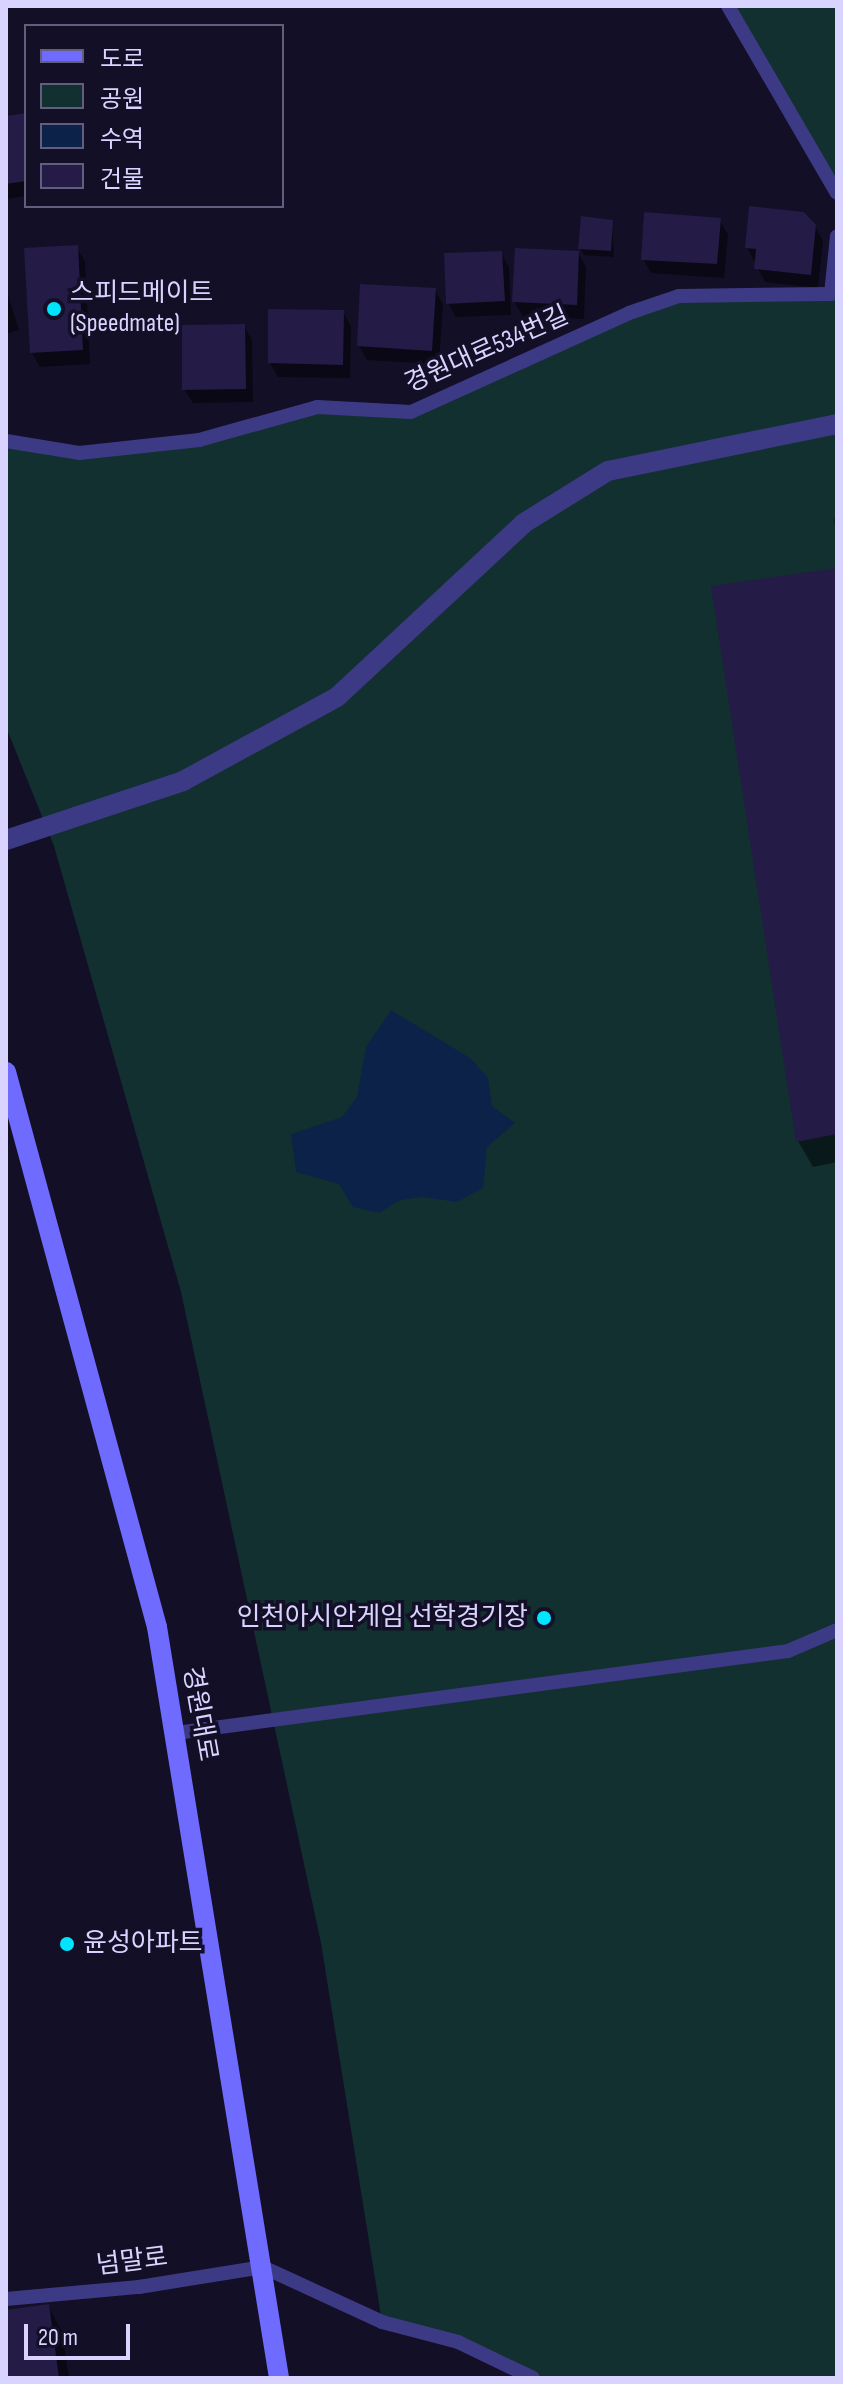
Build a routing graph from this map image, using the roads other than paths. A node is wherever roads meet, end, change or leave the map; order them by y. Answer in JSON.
{"nodes":[{"id":1,"x":728,"y":6,"type":"edge"},
{"id":2,"x":837,"y":193,"type":"edge"},
{"id":3,"x":837,"y":236,"type":"edge"},
{"id":4,"x":837,"y":424,"type":"edge"},
{"id":5,"x":6,"y":441,"type":"edge"},
{"id":6,"x":6,"y":840,"type":"edge"},
{"id":7,"x":6,"y":1072,"type":"edge"},
{"id":8,"x":837,"y":1630,"type":"edge"},
{"id":9,"x":176,"y":1733,"type":"junction"},
{"id":10,"x":263,"y":2267,"type":"junction"},
{"id":11,"x":6,"y":2299,"type":"edge"},
{"id":12,"x":279,"y":2378,"type":"edge"},
{"id":13,"x":533,"y":2378,"type":"edge"}],
"edges":[{"from":1,"to":2,"type":"lane"},
{"from":3,"to":5,"type":"lane","name":"경원대로534번길"},
{"from":4,"to":6,"type":"street"},
{"from":7,"to":9,"type":"main road","name":"경원대로"},
{"from":8,"to":9,"type":"lane"},
{"from":9,"to":10,"type":"main road","name":"경원대로"},
{"from":10,"to":11,"type":"lane","name":"넘말로"},
{"from":10,"to":12,"type":"main road","name":"경원대로"},
{"from":10,"to":13,"type":"lane"}]}
